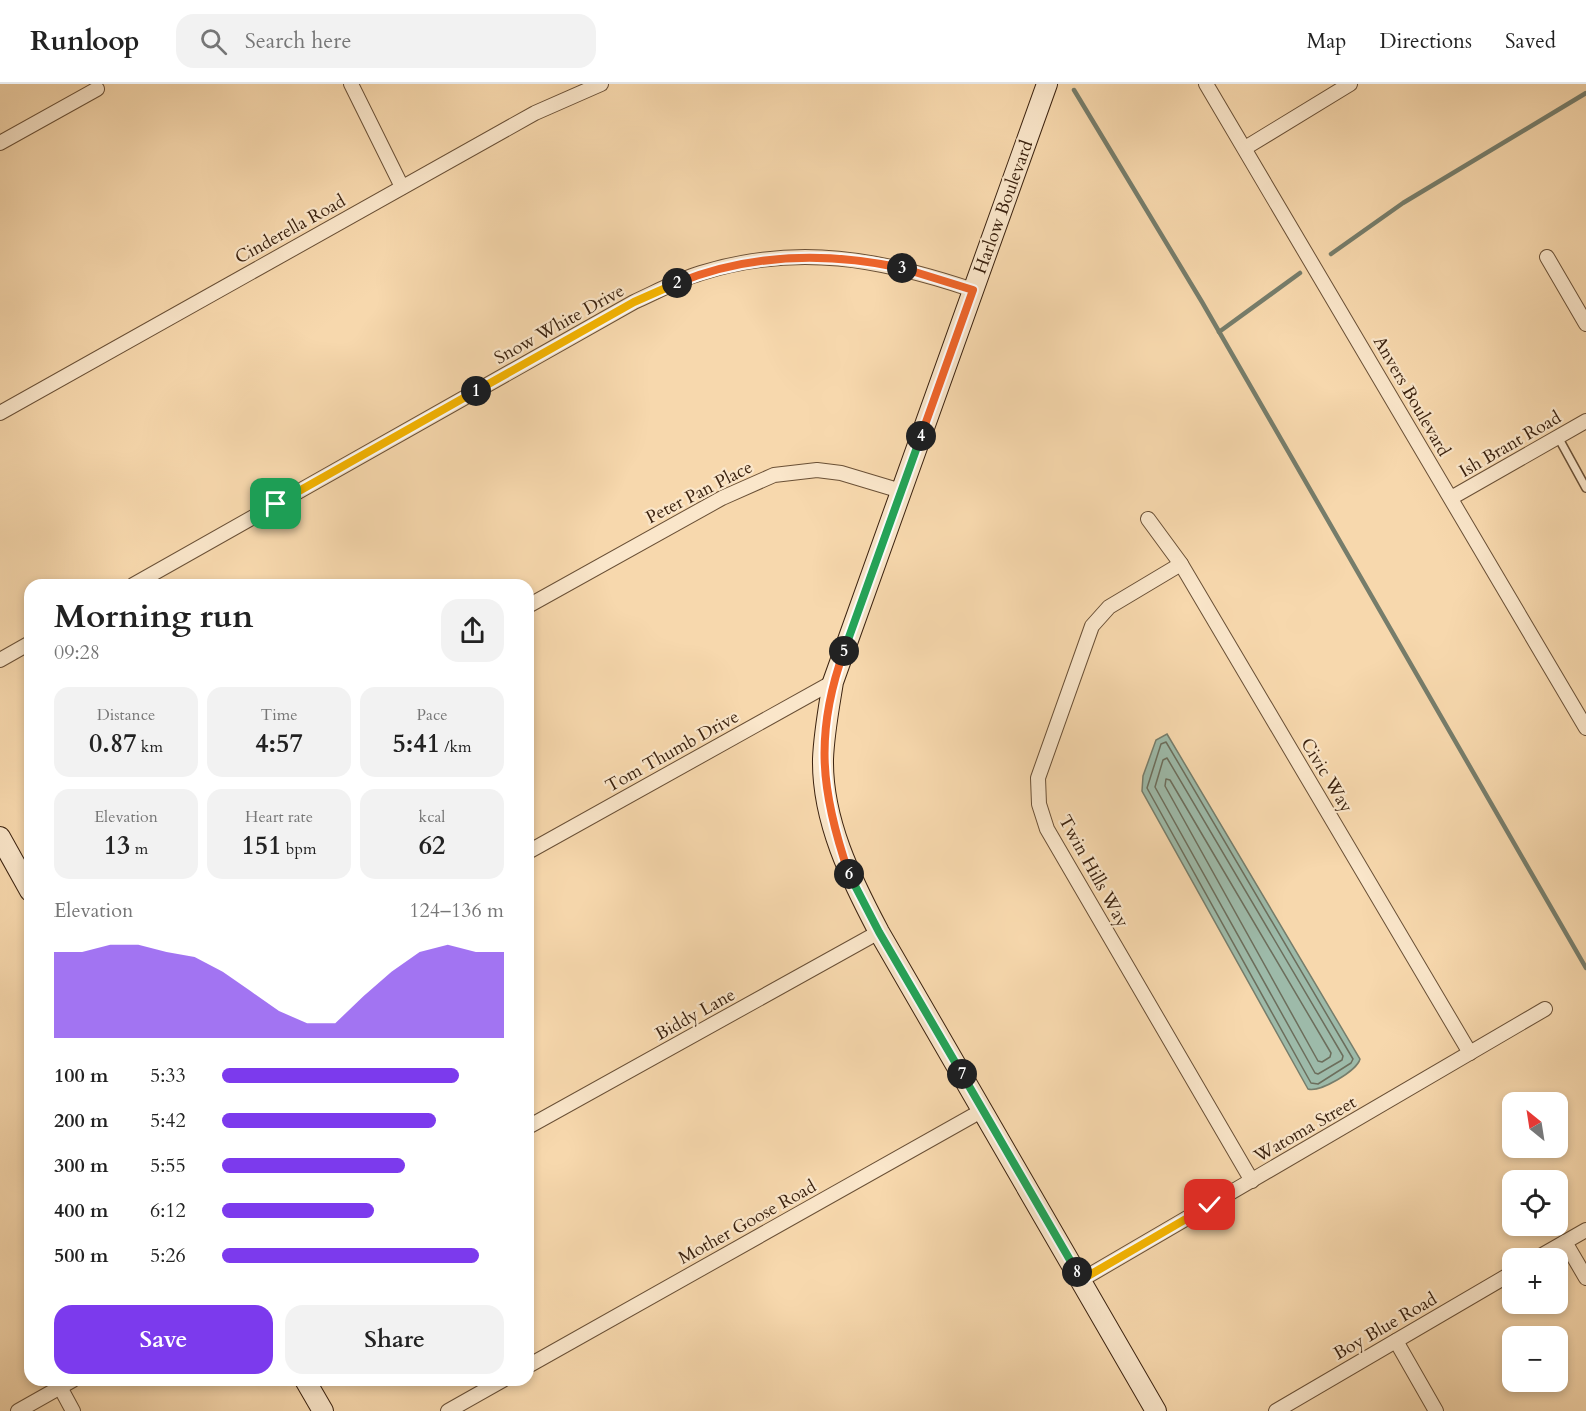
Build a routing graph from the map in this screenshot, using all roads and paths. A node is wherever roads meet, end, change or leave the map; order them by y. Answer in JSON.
{"nodes":[{"id":1,"x":351,"y":84,"type":"edge"},
{"id":2,"x":601,"y":84,"type":"edge"},
{"id":3,"x":1206,"y":84,"type":"edge"},
{"id":4,"x":1350,"y":84,"type":"edge"},
{"id":5,"x":1042,"y":86,"type":"edge"},
{"id":6,"x":97,"y":89,"type":"dead end"},
{"id":7,"x":0,"y":143,"type":"edge"},
{"id":8,"x":1245,"y":148,"type":"junction"},
{"id":9,"x":402,"y":186,"type":"junction"},
{"id":10,"x":1547,"y":256,"type":"dead end"},
{"id":11,"x":973,"y":290,"type":"junction"},
{"id":12,"x":1586,"y":324,"type":"edge"},
{"id":13,"x":0,"y":413,"type":"edge"},
{"id":14,"x":1586,"y":421,"type":"edge"},
{"id":15,"x":1558,"y":437,"type":"junction"},
{"id":16,"x":1586,"y":488,"type":"edge"},
{"id":17,"x":901,"y":491,"type":"junction"},
{"id":18,"x":1451,"y":498,"type":"junction"},
{"id":19,"x":1148,"y":519,"type":"dead end"},
{"id":20,"x":1181,"y":564,"type":"junction"},
{"id":21,"x":144,"y":579,"type":"edge"},
{"id":22,"x":534,"y":603,"type":"edge"},
{"id":23,"x":24,"y":647,"type":"edge"},
{"id":24,"x":0,"y":660,"type":"edge"},
{"id":25,"x":833,"y":682,"type":"junction"},
{"id":26,"x":1586,"y":728,"type":"edge"},
{"id":27,"x":0,"y":837,"type":"edge"},
{"id":28,"x":534,"y":849,"type":"edge"},
{"id":29,"x":24,"y":879,"type":"edge"},
{"id":30,"x":879,"y":932,"type":"junction"},
{"id":31,"x":1545,"y":1009,"type":"dead end"},
{"id":32,"x":1470,"y":1053,"type":"junction"},
{"id":33,"x":983,"y":1110,"type":"junction"},
{"id":34,"x":534,"y":1124,"type":"edge"},
{"id":35,"x":1252,"y":1181,"type":"junction"},
{"id":36,"x":1586,"y":1230,"type":"edge"},
{"id":37,"x":1565,"y":1242,"type":"junction"},
{"id":38,"x":1554,"y":1248,"type":"edge"},
{"id":39,"x":1586,"y":1278,"type":"edge"},
{"id":40,"x":1502,"y":1279,"type":"edge"},
{"id":41,"x":1081,"y":1280,"type":"junction"},
{"id":42,"x":1396,"y":1341,"type":"junction"},
{"id":43,"x":534,"y":1363,"type":"edge"},
{"id":44,"x":308,"y":1386,"type":"edge"},
{"id":45,"x":492,"y":1386,"type":"edge"},
{"id":46,"x":60,"y":1387,"type":"joint"},
{"id":47,"x":18,"y":1411,"type":"edge"},
{"id":48,"x":73,"y":1411,"type":"edge"},
{"id":49,"x":323,"y":1411,"type":"edge"},
{"id":50,"x":448,"y":1411,"type":"edge"},
{"id":51,"x":1156,"y":1411,"type":"edge"},
{"id":52,"x":1276,"y":1411,"type":"edge"},
{"id":53,"x":1436,"y":1411,"type":"edge"}],
"edges":[{"from":1,"to":9,"type":"street"},
{"from":2,"to":9,"type":"street","name":"Cinderella Road"},
{"from":3,"to":8,"type":"street","name":"Anvers Boulevard"},
{"from":4,"to":8,"type":"street"},
{"from":5,"to":11,"type":"street","name":"Harlow Boulevard"},
{"from":6,"to":7,"type":"street"},
{"from":8,"to":18,"type":"street","name":"Anvers Boulevard"},
{"from":9,"to":13,"type":"street","name":"Cinderella Road"},
{"from":10,"to":12,"type":"street"},
{"from":11,"to":17,"type":"street","name":"Harlow Boulevard"},
{"from":11,"to":21,"type":"street","name":"Snow White Drive"},
{"from":14,"to":15,"type":"street","name":"Ish Brant Road"},
{"from":15,"to":16,"type":"lane"},
{"from":15,"to":18,"type":"street","name":"Ish Brant Road"},
{"from":17,"to":22,"type":"street","name":"Peter Pan Place"},
{"from":17,"to":25,"type":"street","name":"Harlow Boulevard"},
{"from":18,"to":26,"type":"street","name":"Anvers Boulevard"},
{"from":19,"to":20,"type":"street","name":"Civic Way"},
{"from":20,"to":32,"type":"street","name":"Civic Way"},
{"from":20,"to":35,"type":"street","name":"Twin Hills Way"},
{"from":23,"to":24,"type":"street"},
{"from":25,"to":28,"type":"street","name":"Tom Thumb Drive"},
{"from":25,"to":30,"type":"street","name":"Harlow Boulevard"},
{"from":27,"to":29,"type":"street"},
{"from":30,"to":33,"type":"street","name":"Harlow Boulevard"},
{"from":30,"to":34,"type":"street","name":"Biddy Lane"},
{"from":31,"to":32,"type":"street","name":"Watoma Street"},
{"from":32,"to":35,"type":"street","name":"Watoma Street"},
{"from":33,"to":41,"type":"street","name":"Harlow Boulevard"},
{"from":33,"to":43,"type":"street","name":"Mother Goose Road"},
{"from":35,"to":41,"type":"street","name":"Watoma Street"},
{"from":36,"to":37,"type":"street"},
{"from":37,"to":38,"type":"street"},
{"from":37,"to":39,"type":"street"},
{"from":40,"to":42,"type":"street","name":"Boy Blue Road"},
{"from":41,"to":51,"type":"street","name":"Harlow Boulevard"},
{"from":42,"to":52,"type":"street","name":"Boy Blue Road"},
{"from":42,"to":53,"type":"street"},
{"from":44,"to":49,"type":"street"},
{"from":45,"to":50,"type":"street"},
{"from":46,"to":47,"type":"street"},
{"from":46,"to":48,"type":"street"}]}
